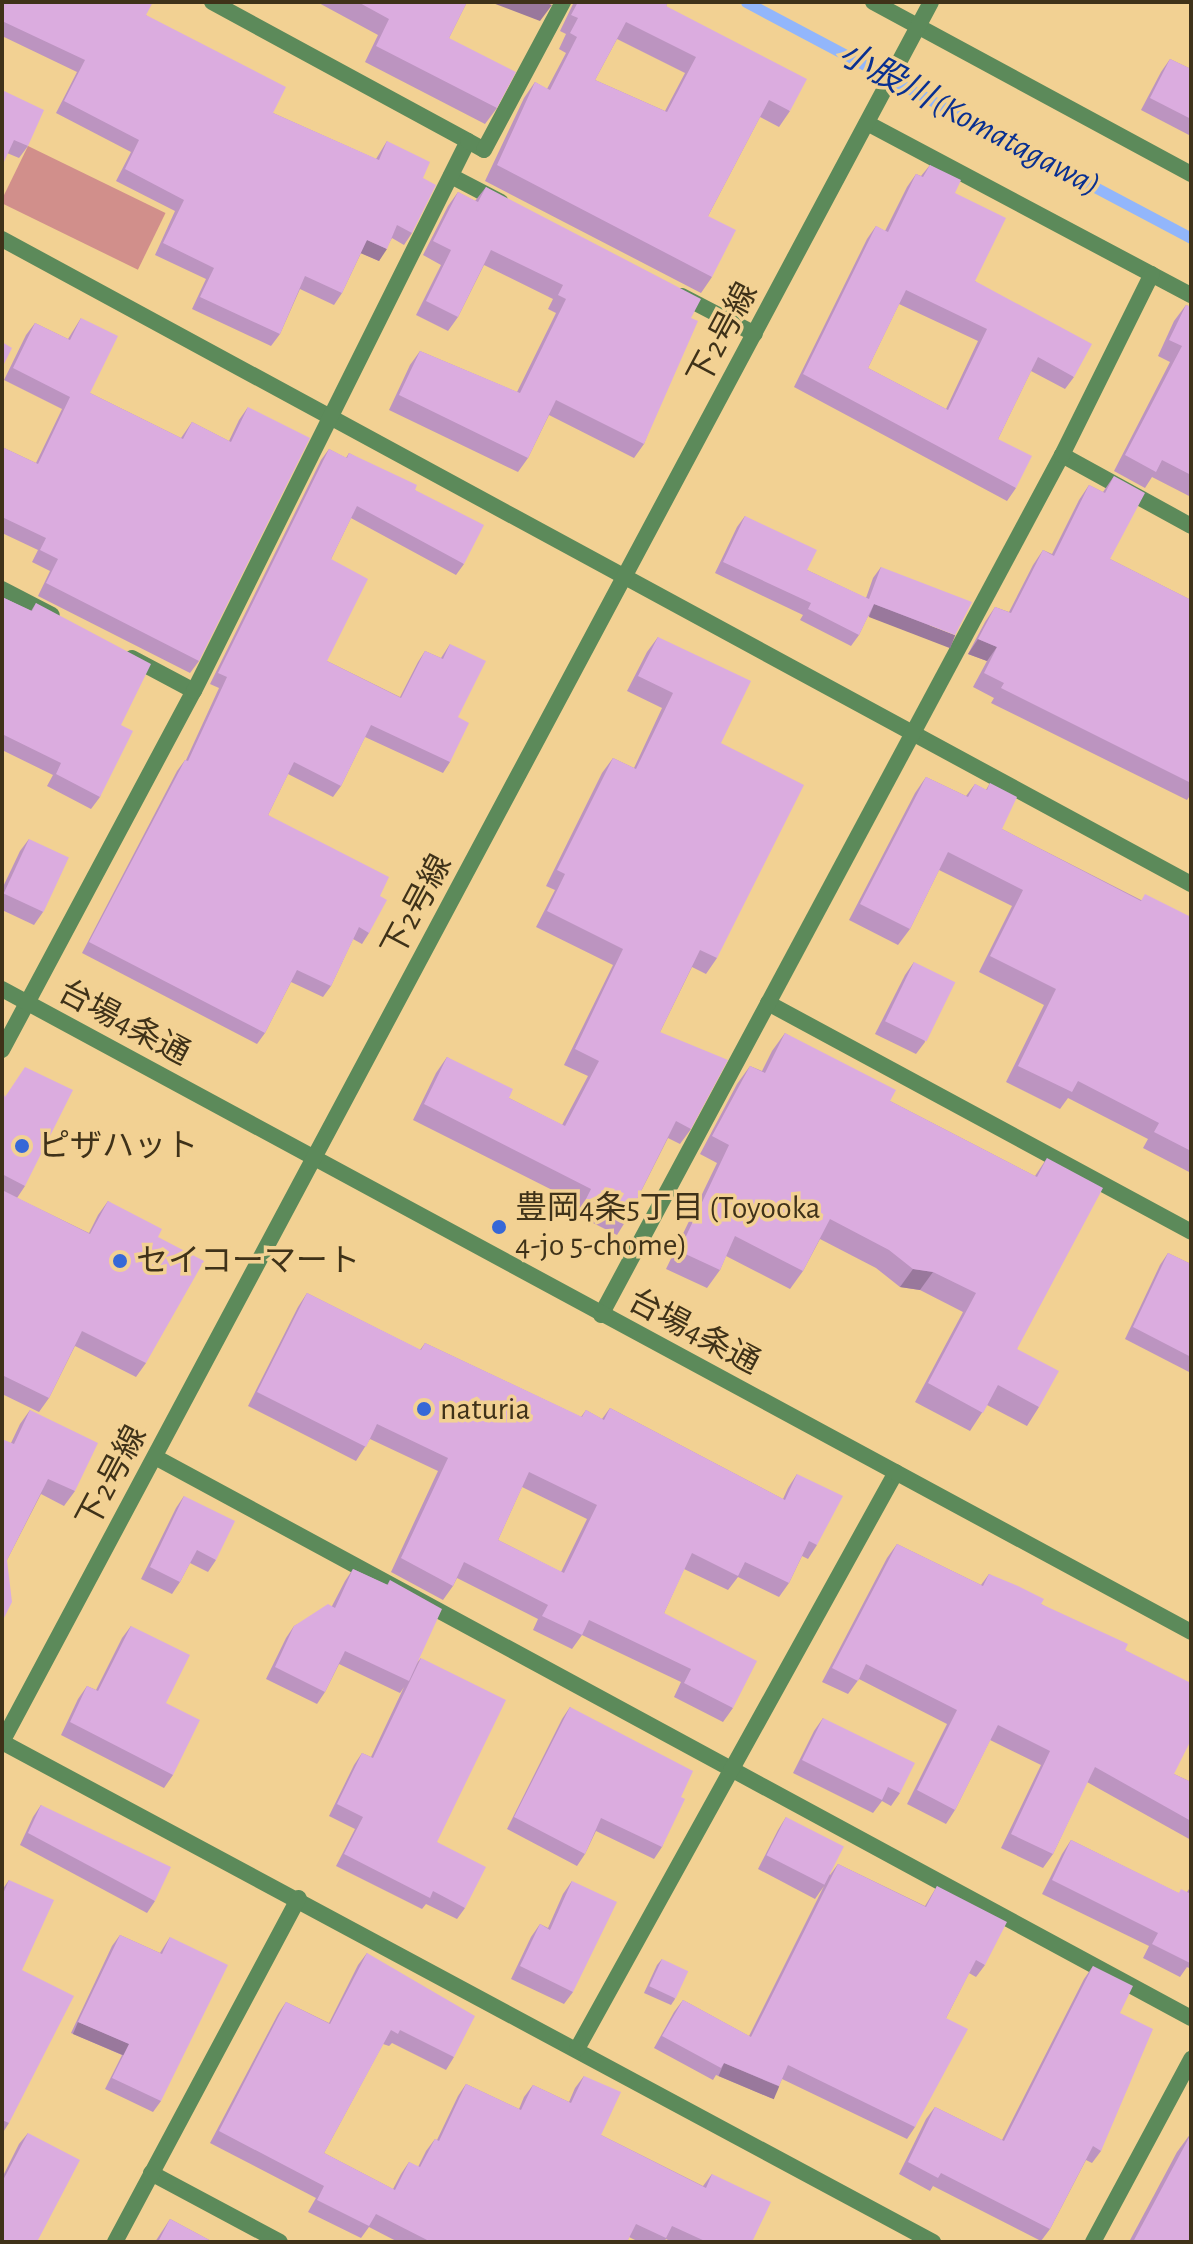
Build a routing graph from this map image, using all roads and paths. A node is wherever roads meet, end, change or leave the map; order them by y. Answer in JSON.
{"nodes":[{"id":1,"x":212,"y":2,"type":"edge"},
{"id":2,"x":563,"y":2,"type":"edge"},
{"id":3,"x":873,"y":2,"type":"edge"},
{"id":4,"x":931,"y":2,"type":"edge"},
{"id":5,"x":919,"y":25,"type":"junction"},
{"id":6,"x":867,"y":123,"type":"junction"},
{"id":7,"x":468,"y":141,"type":"junction"},
{"id":8,"x":1191,"y":174,"type":"edge"},
{"id":9,"x":451,"y":176,"type":"junction"},
{"id":10,"x":520,"y":212,"type":"edge"},
{"id":11,"x":2,"y":239,"type":"edge"},
{"id":12,"x":1152,"y":274,"type":"junction"},
{"id":13,"x":672,"y":291,"type":"edge"},
{"id":14,"x":1191,"y":295,"type":"edge"},
{"id":15,"x":755,"y":334,"type":"junction"},
{"id":16,"x":333,"y":418,"type":"junction"},
{"id":17,"x":1062,"y":455,"type":"junction"},
{"id":18,"x":1191,"y":526,"type":"edge"},
{"id":19,"x":626,"y":576,"type":"junction"},
{"id":20,"x":2,"y":589,"type":"edge"},
{"id":21,"x":71,"y":625,"type":"edge"},
{"id":22,"x":112,"y":647,"type":"edge"},
{"id":23,"x":194,"y":691,"type":"junction"},
{"id":24,"x":914,"y":733,"type":"junction"},
{"id":25,"x":1191,"y":884,"type":"edge"},
{"id":26,"x":2,"y":989,"type":"edge"},
{"id":27,"x":27,"y":1003,"type":"junction"},
{"id":28,"x":768,"y":1003,"type":"junction"},
{"id":29,"x":2,"y":1050,"type":"edge"},
{"id":30,"x":316,"y":1157,"type":"junction"},
{"id":31,"x":1191,"y":1232,"type":"edge"},
{"id":32,"x":601,"y":1315,"type":"junction"},
{"id":33,"x":155,"y":1457,"type":"junction"},
{"id":34,"x":896,"y":1472,"type":"junction"},
{"id":35,"x":1191,"y":1632,"type":"edge"},
{"id":36,"x":2,"y":1742,"type":"edge"},
{"id":37,"x":731,"y":1765,"type":"junction"},
{"id":38,"x":299,"y":1898,"type":"junction"},
{"id":39,"x":1191,"y":2018,"type":"edge"},
{"id":40,"x":577,"y":2049,"type":"junction"},
{"id":41,"x":1191,"y":2059,"type":"edge"},
{"id":42,"x":151,"y":2173,"type":"junction"},
{"id":43,"x":115,"y":2242,"type":"edge"},
{"id":44,"x":280,"y":2242,"type":"edge"},
{"id":45,"x":933,"y":2242,"type":"edge"},
{"id":46,"x":1093,"y":2242,"type":"edge"}],
"edges":[{"from":1,"to":7,"type":"street"},
{"from":2,"to":7,"type":"street"},
{"from":3,"to":5,"type":"street"},
{"from":4,"to":5,"type":"street"},
{"from":5,"to":6,"type":"street","name":"下2号線"},
{"from":5,"to":8,"type":"street"},
{"from":6,"to":12,"type":"street"},
{"from":6,"to":15,"type":"street","name":"下2号線"},
{"from":7,"to":9,"type":"street"},
{"from":9,"to":10,"type":"street"},
{"from":9,"to":16,"type":"street"},
{"from":11,"to":16,"type":"street"},
{"from":12,"to":14,"type":"street"},
{"from":12,"to":17,"type":"street"},
{"from":13,"to":15,"type":"street"},
{"from":15,"to":19,"type":"street","name":"下2号線"},
{"from":16,"to":19,"type":"street"},
{"from":16,"to":23,"type":"street"},
{"from":17,"to":18,"type":"street"},
{"from":17,"to":24,"type":"street"},
{"from":19,"to":24,"type":"street"},
{"from":19,"to":30,"type":"street","name":"下2号線"},
{"from":20,"to":21,"type":"street"},
{"from":22,"to":23,"type":"street"},
{"from":23,"to":27,"type":"street"},
{"from":24,"to":25,"type":"street"},
{"from":24,"to":28,"type":"street"},
{"from":26,"to":27,"type":"street","name":"台場4条通"},
{"from":27,"to":29,"type":"street"},
{"from":27,"to":30,"type":"street","name":"台場4条通"},
{"from":28,"to":31,"type":"street"},
{"from":28,"to":32,"type":"street"},
{"from":30,"to":32,"type":"street","name":"台場4条通"},
{"from":30,"to":33,"type":"street","name":"下2号線"},
{"from":32,"to":34,"type":"street","name":"台場4条通"},
{"from":33,"to":36,"type":"street","name":"下2号線"},
{"from":33,"to":37,"type":"street"},
{"from":34,"to":35,"type":"street","name":"台場4条通"},
{"from":34,"to":37,"type":"street"},
{"from":36,"to":38,"type":"street"},
{"from":37,"to":39,"type":"street"},
{"from":37,"to":40,"type":"street"},
{"from":38,"to":40,"type":"street"},
{"from":38,"to":42,"type":"street"},
{"from":40,"to":45,"type":"street"},
{"from":41,"to":46,"type":"street"},
{"from":42,"to":43,"type":"street"},
{"from":42,"to":44,"type":"street"}]}
